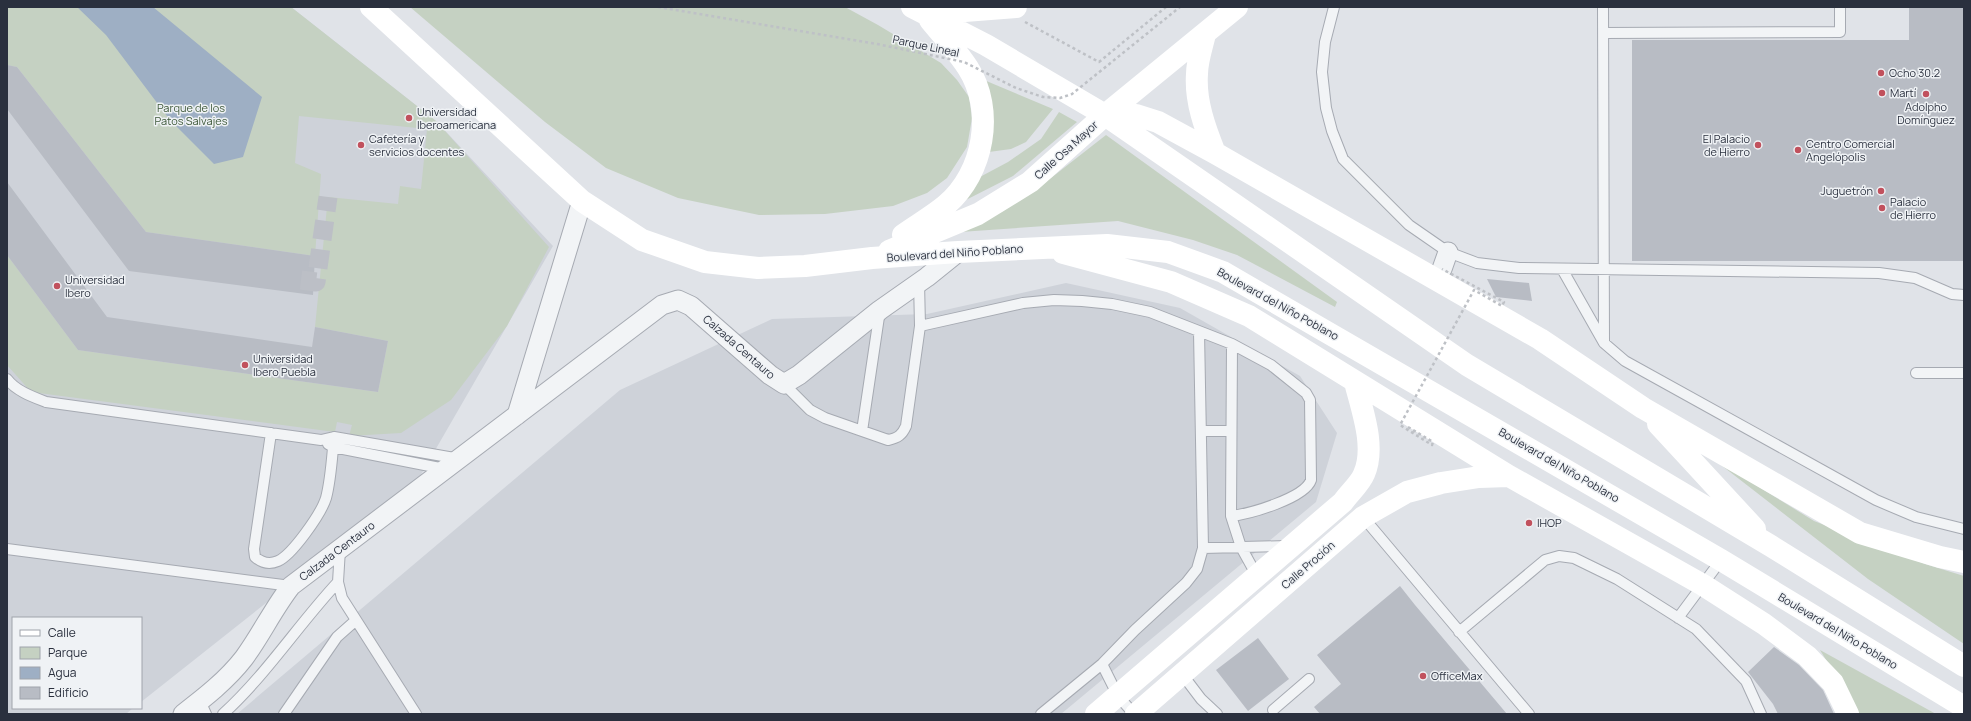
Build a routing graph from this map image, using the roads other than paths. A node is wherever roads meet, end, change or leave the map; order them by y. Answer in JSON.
{"nodes":[{"id":1,"x":1237,"y":7,"type":"edge"},
{"id":2,"x":1334,"y":7,"type":"edge"},
{"id":3,"x":1603,"y":7,"type":"edge"},
{"id":4,"x":1840,"y":7,"type":"edge"},
{"id":5,"x":373,"y":8,"type":"edge"},
{"id":6,"x":919,"y":11,"type":"edge"},
{"id":7,"x":1017,"y":13,"type":"edge"},
{"id":8,"x":1603,"y":33,"type":"junction"},
{"id":9,"x":1205,"y":34,"type":"junction"},
{"id":10,"x":1105,"y":115,"type":"junction"},
{"id":11,"x":1215,"y":153,"type":"junction"},
{"id":12,"x":582,"y":201,"type":"junction"},
{"id":13,"x":1042,"y":247,"type":"junction"},
{"id":14,"x":958,"y":252,"type":"junction"},
{"id":15,"x":872,"y":258,"type":"junction"},
{"id":16,"x":1562,"y":269,"type":"junction"},
{"id":17,"x":1604,"y":270,"type":"junction"},
{"id":18,"x":919,"y":282,"type":"junction"},
{"id":19,"x":1964,"y":295,"type":"edge"},
{"id":20,"x":880,"y":310,"type":"junction"},
{"id":21,"x":920,"y":326,"type":"junction"},
{"id":22,"x":1199,"y":332,"type":"junction"},
{"id":23,"x":1604,"y":343,"type":"junction"},
{"id":24,"x":1232,"y":344,"type":"junction"},
{"id":25,"x":1916,"y":373,"type":"dead end"},
{"id":26,"x":1964,"y":373,"type":"edge"},
{"id":27,"x":7,"y":380,"type":"edge"},
{"id":28,"x":1356,"y":382,"type":"junction"},
{"id":29,"x":784,"y":384,"type":"junction"},
{"id":30,"x":1643,"y":408,"type":"junction"},
{"id":31,"x":517,"y":415,"type":"junction"},
{"id":32,"x":1201,"y":431,"type":"junction"},
{"id":33,"x":1231,"y":431,"type":"junction"},
{"id":34,"x":862,"y":432,"type":"junction"},
{"id":35,"x":271,"y":433,"type":"junction"},
{"id":36,"x":333,"y":442,"type":"junction"},
{"id":37,"x":453,"y":464,"type":"junction"},
{"id":38,"x":1509,"y":476,"type":"junction"},
{"id":39,"x":1231,"y":516,"type":"junction"},
{"id":40,"x":1363,"y":517,"type":"junction"},
{"id":41,"x":1964,"y":529,"type":"edge"},
{"id":42,"x":1292,"y":546,"type":"junction"},
{"id":43,"x":1770,"y":546,"type":"junction"},
{"id":44,"x":1241,"y":547,"type":"junction"},
{"id":45,"x":340,"y":548,"type":"junction"},
{"id":46,"x":1203,"y":548,"type":"junction"},
{"id":47,"x":7,"y":549,"type":"edge"},
{"id":48,"x":1721,"y":560,"type":"junction"},
{"id":49,"x":1964,"y":562,"type":"edge"},
{"id":50,"x":1256,"y":576,"type":"junction"},
{"id":51,"x":338,"y":582,"type":"junction"},
{"id":52,"x":1703,"y":585,"type":"junction"},
{"id":53,"x":291,"y":586,"type":"junction"},
{"id":54,"x":1678,"y":618,"type":"junction"},
{"id":55,"x":356,"y":621,"type":"junction"},
{"id":56,"x":1460,"y":632,"type":"junction"},
{"id":57,"x":1102,"y":664,"type":"junction"},
{"id":58,"x":1964,"y":666,"type":"edge"},
{"id":59,"x":1182,"y":674,"type":"junction"},
{"id":60,"x":1308,"y":679,"type":"dead end"},
{"id":61,"x":1118,"y":696,"type":"junction"},
{"id":62,"x":203,"y":707,"type":"edge"},
{"id":63,"x":1964,"y":707,"type":"edge"},
{"id":64,"x":1272,"y":713,"type":"edge"},
{"id":65,"x":183,"y":714,"type":"edge"},
{"id":66,"x":223,"y":714,"type":"edge"},
{"id":67,"x":284,"y":714,"type":"edge"},
{"id":68,"x":416,"y":714,"type":"edge"},
{"id":69,"x":1041,"y":714,"type":"edge"},
{"id":70,"x":1096,"y":714,"type":"edge"},
{"id":71,"x":1135,"y":714,"type":"edge"},
{"id":72,"x":1216,"y":714,"type":"edge"},
{"id":73,"x":1529,"y":714,"type":"edge"},
{"id":74,"x":1761,"y":714,"type":"edge"},
{"id":75,"x":1848,"y":714,"type":"edge"}],
"edges":[{"from":1,"to":9,"type":"main road","name":"Calle Osa Mayor"},
{"from":2,"to":16,"type":"lane"},
{"from":3,"to":8,"type":"lane"},
{"from":4,"to":8,"type":"lane"},
{"from":5,"to":12,"type":"main road","name":"Boulevard del Niño Poblano"},
{"from":6,"to":7,"type":"main road"},
{"from":6,"to":10,"type":"main road"},
{"from":6,"to":15,"type":"main road"},
{"from":8,"to":17,"type":"lane"},
{"from":9,"to":10,"type":"main road","name":"Calle Osa Mayor"},
{"from":9,"to":11,"type":"main road"},
{"from":10,"to":11,"type":"main road"},
{"from":10,"to":15,"type":"main road","name":"Calle Osa Mayor"},
{"from":10,"to":43,"type":"main road"},
{"from":11,"to":30,"type":"main road"},
{"from":12,"to":15,"type":"main road","name":"Boulevard del Niño Poblano"},
{"from":12,"to":31,"type":"street"},
{"from":13,"to":14,"type":"main road","name":"Boulevard del Niño Poblano"},
{"from":13,"to":28,"type":"main road"},
{"from":13,"to":48,"type":"main road","name":"Boulevard del Niño Poblano"},
{"from":14,"to":15,"type":"main road","name":"Boulevard del Niño Poblano"},
{"from":14,"to":18,"type":"street","name":"Calzada Centauro"},
{"from":16,"to":17,"type":"lane"},
{"from":16,"to":23,"type":"lane"},
{"from":17,"to":19,"type":"lane"},
{"from":17,"to":23,"type":"lane"},
{"from":18,"to":20,"type":"street","name":"Calzada Centauro"},
{"from":18,"to":21,"type":"lane"},
{"from":20,"to":29,"type":"street","name":"Calzada Centauro"},
{"from":20,"to":34,"type":"lane"},
{"from":21,"to":22,"type":"lane"},
{"from":21,"to":34,"type":"lane"},
{"from":22,"to":24,"type":"lane"},
{"from":22,"to":32,"type":"lane"},
{"from":23,"to":41,"type":"lane"},
{"from":24,"to":33,"type":"lane"},
{"from":24,"to":39,"type":"lane"},
{"from":25,"to":26,"type":"lane"},
{"from":27,"to":35,"type":"lane"},
{"from":28,"to":38,"type":"main road"},
{"from":28,"to":42,"type":"main road"},
{"from":29,"to":31,"type":"street","name":"Calzada Centauro"},
{"from":29,"to":34,"type":"lane"},
{"from":30,"to":43,"type":"main road"},
{"from":30,"to":49,"type":"main road"},
{"from":31,"to":37,"type":"street","name":"Calzada Centauro"},
{"from":32,"to":33,"type":"lane"},
{"from":32,"to":46,"type":"lane"},
{"from":33,"to":39,"type":"lane"},
{"from":35,"to":36,"type":"lane"},
{"from":35,"to":36,"type":"lane"},
{"from":36,"to":37,"type":"lane"},
{"from":36,"to":37,"type":"lane"},
{"from":37,"to":45,"type":"street","name":"Calzada Centauro"},
{"from":38,"to":40,"type":"main road","name":"Calle Proción"},
{"from":38,"to":52,"type":"main road"},
{"from":39,"to":44,"type":"lane"},
{"from":40,"to":56,"type":"lane"},
{"from":40,"to":59,"type":"main road","name":"Calle Proción"},
{"from":42,"to":44,"type":"lane"},
{"from":42,"to":50,"type":"main road"},
{"from":43,"to":58,"type":"main road"},
{"from":44,"to":46,"type":"lane"},
{"from":44,"to":50,"type":"lane"},
{"from":45,"to":51,"type":"lane"},
{"from":45,"to":53,"type":"street","name":"Calzada Centauro"},
{"from":46,"to":57,"type":"lane"},
{"from":47,"to":53,"type":"lane"},
{"from":48,"to":52,"type":"lane"},
{"from":48,"to":63,"type":"main road","name":"Boulevard del Niño Poblano"},
{"from":50,"to":61,"type":"main road"},
{"from":51,"to":55,"type":"lane"},
{"from":51,"to":66,"type":"lane"},
{"from":52,"to":54,"type":"lane"},
{"from":52,"to":75,"type":"main road"},
{"from":53,"to":62,"type":"street","name":"Calzada Centauro"},
{"from":54,"to":56,"type":"lane"},
{"from":54,"to":74,"type":"lane"},
{"from":55,"to":67,"type":"lane"},
{"from":55,"to":68,"type":"lane"},
{"from":56,"to":73,"type":"lane"},
{"from":57,"to":61,"type":"lane"},
{"from":57,"to":69,"type":"lane"},
{"from":59,"to":71,"type":"main road","name":"Calle Proción"},
{"from":59,"to":72,"type":"lane"},
{"from":60,"to":64,"type":"lane"},
{"from":61,"to":70,"type":"main road"},
{"from":61,"to":71,"type":"lane"},
{"from":62,"to":65,"type":"street","name":"Calzada Centauro"}]}
